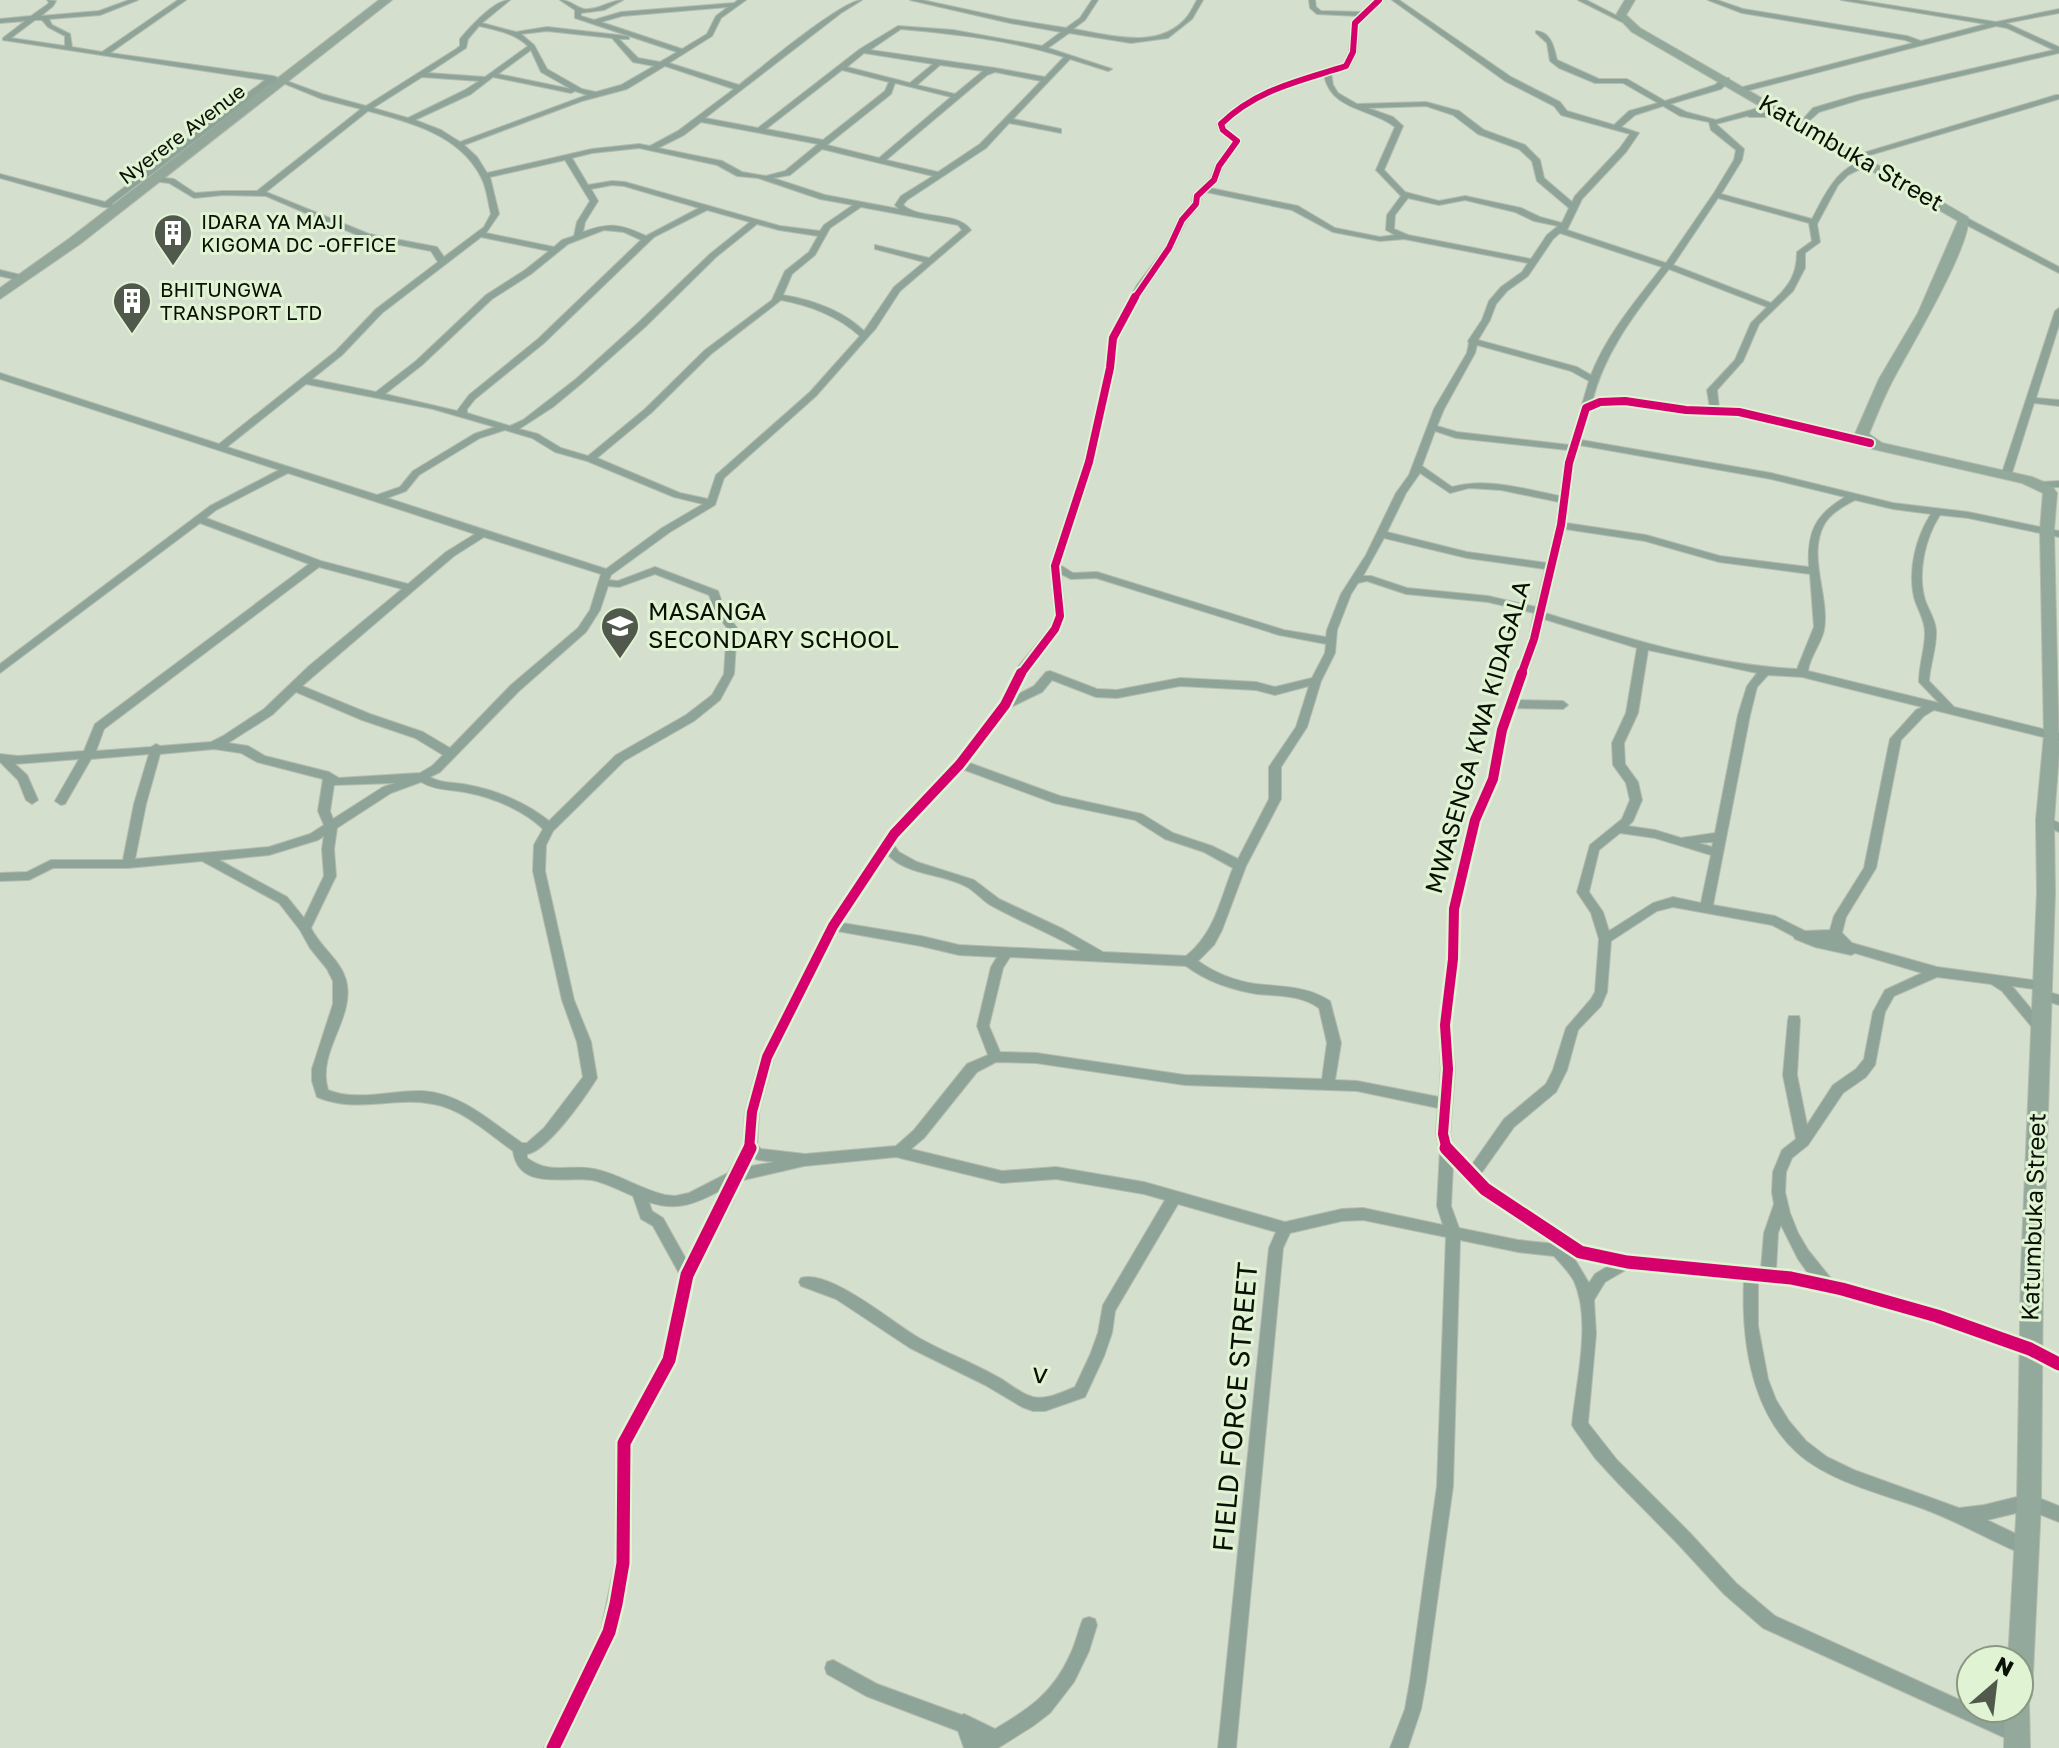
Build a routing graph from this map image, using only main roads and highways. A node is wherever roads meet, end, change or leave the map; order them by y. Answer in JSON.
{"nodes":[{"id":1,"x":386,"y":0,"type":"edge"},
{"id":2,"x":1625,"y":12,"type":"edge"},
{"id":3,"x":0,"y":295,"type":"edge"},
{"id":4,"x":2050,"y":485,"type":"edge"},
{"id":5,"x":2053,"y":532,"type":"edge"},
{"id":6,"x":2056,"y":736,"type":"edge"},
{"id":7,"x":2052,"y":824,"type":"edge"},
{"id":8,"x":2053,"y":896,"type":"edge"},
{"id":9,"x":2047,"y":993,"type":"edge"},
{"id":10,"x":2021,"y":1644,"type":"edge"}],
"edges":[{"from":1,"to":3,"type":"main road","name":"Nyerere Avenue"},
{"from":2,"to":4,"type":"main road","name":"Katumbuka Street"},
{"from":4,"to":5,"type":"main road","name":"Katumbuka Street"},
{"from":5,"to":6,"type":"main road","name":"Katumbuka Street"},
{"from":6,"to":7,"type":"main road","name":"Katumbuka Street"},
{"from":7,"to":8,"type":"main road","name":"Katumbuka Street"},
{"from":8,"to":9,"type":"main road","name":"Katumbuka Street"},
{"from":9,"to":10,"type":"main road","name":"Katumbuka Street"}]}
